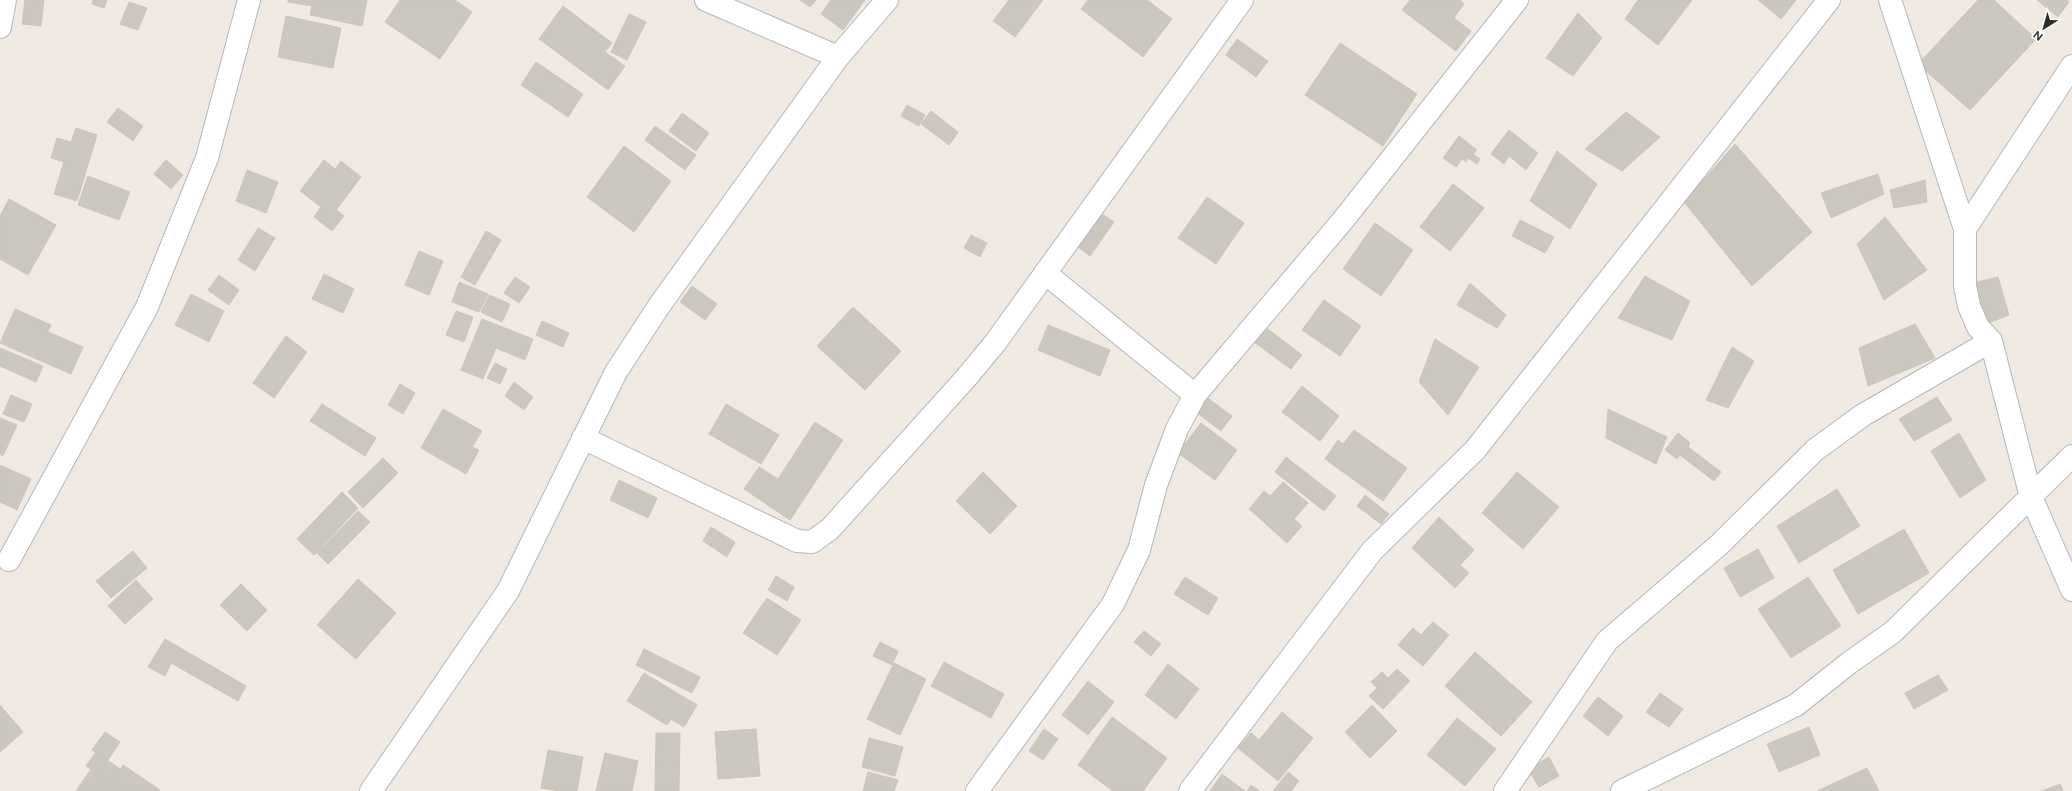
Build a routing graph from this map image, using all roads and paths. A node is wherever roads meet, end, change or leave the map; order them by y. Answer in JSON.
{"nodes":[{"id":1,"x":5,"y":0,"type":"edge"},
{"id":2,"x":249,"y":0,"type":"edge"},
{"id":3,"x":706,"y":0,"type":"edge"},
{"id":4,"x":886,"y":0,"type":"edge"},
{"id":5,"x":1242,"y":0,"type":"edge"},
{"id":6,"x":1517,"y":0,"type":"edge"},
{"id":7,"x":1829,"y":0,"type":"edge"},
{"id":8,"x":1890,"y":0,"type":"edge"},
{"id":9,"x":0,"y":27,"type":"edge"},
{"id":10,"x":838,"y":57,"type":"junction"},
{"id":11,"x":2072,"y":66,"type":"edge"},
{"id":12,"x":1965,"y":229,"type":"junction"},
{"id":13,"x":1045,"y":272,"type":"junction"},
{"id":14,"x":1991,"y":341,"type":"junction"},
{"id":15,"x":1195,"y":395,"type":"junction"},
{"id":16,"x":583,"y":438,"type":"junction"},
{"id":17,"x":2072,"y":456,"type":"edge"},
{"id":18,"x":2031,"y":498,"type":"junction"},
{"id":19,"x":9,"y":560,"type":"dead end"},
{"id":20,"x":2072,"y":590,"type":"edge"},
{"id":21,"x":377,"y":788,"type":"edge"},
{"id":22,"x":977,"y":791,"type":"edge"},
{"id":23,"x":1190,"y":791,"type":"edge"},
{"id":24,"x":1505,"y":791,"type":"edge"},
{"id":25,"x":1622,"y":791,"type":"edge"}],
"edges":[{"from":1,"to":9,"type":"street"},
{"from":2,"to":19,"type":"street"},
{"from":3,"to":10,"type":"street"},
{"from":4,"to":10,"type":"street"},
{"from":5,"to":13,"type":"street"},
{"from":6,"to":15,"type":"street"},
{"from":7,"to":23,"type":"street"},
{"from":8,"to":12,"type":"street"},
{"from":10,"to":16,"type":"street"},
{"from":11,"to":12,"type":"street"},
{"from":12,"to":14,"type":"street"},
{"from":13,"to":15,"type":"street"},
{"from":13,"to":16,"type":"street"},
{"from":14,"to":18,"type":"street"},
{"from":14,"to":24,"type":"street"},
{"from":15,"to":22,"type":"street"},
{"from":16,"to":21,"type":"street"},
{"from":17,"to":18,"type":"street"},
{"from":18,"to":20,"type":"street"},
{"from":18,"to":25,"type":"street"}]}
